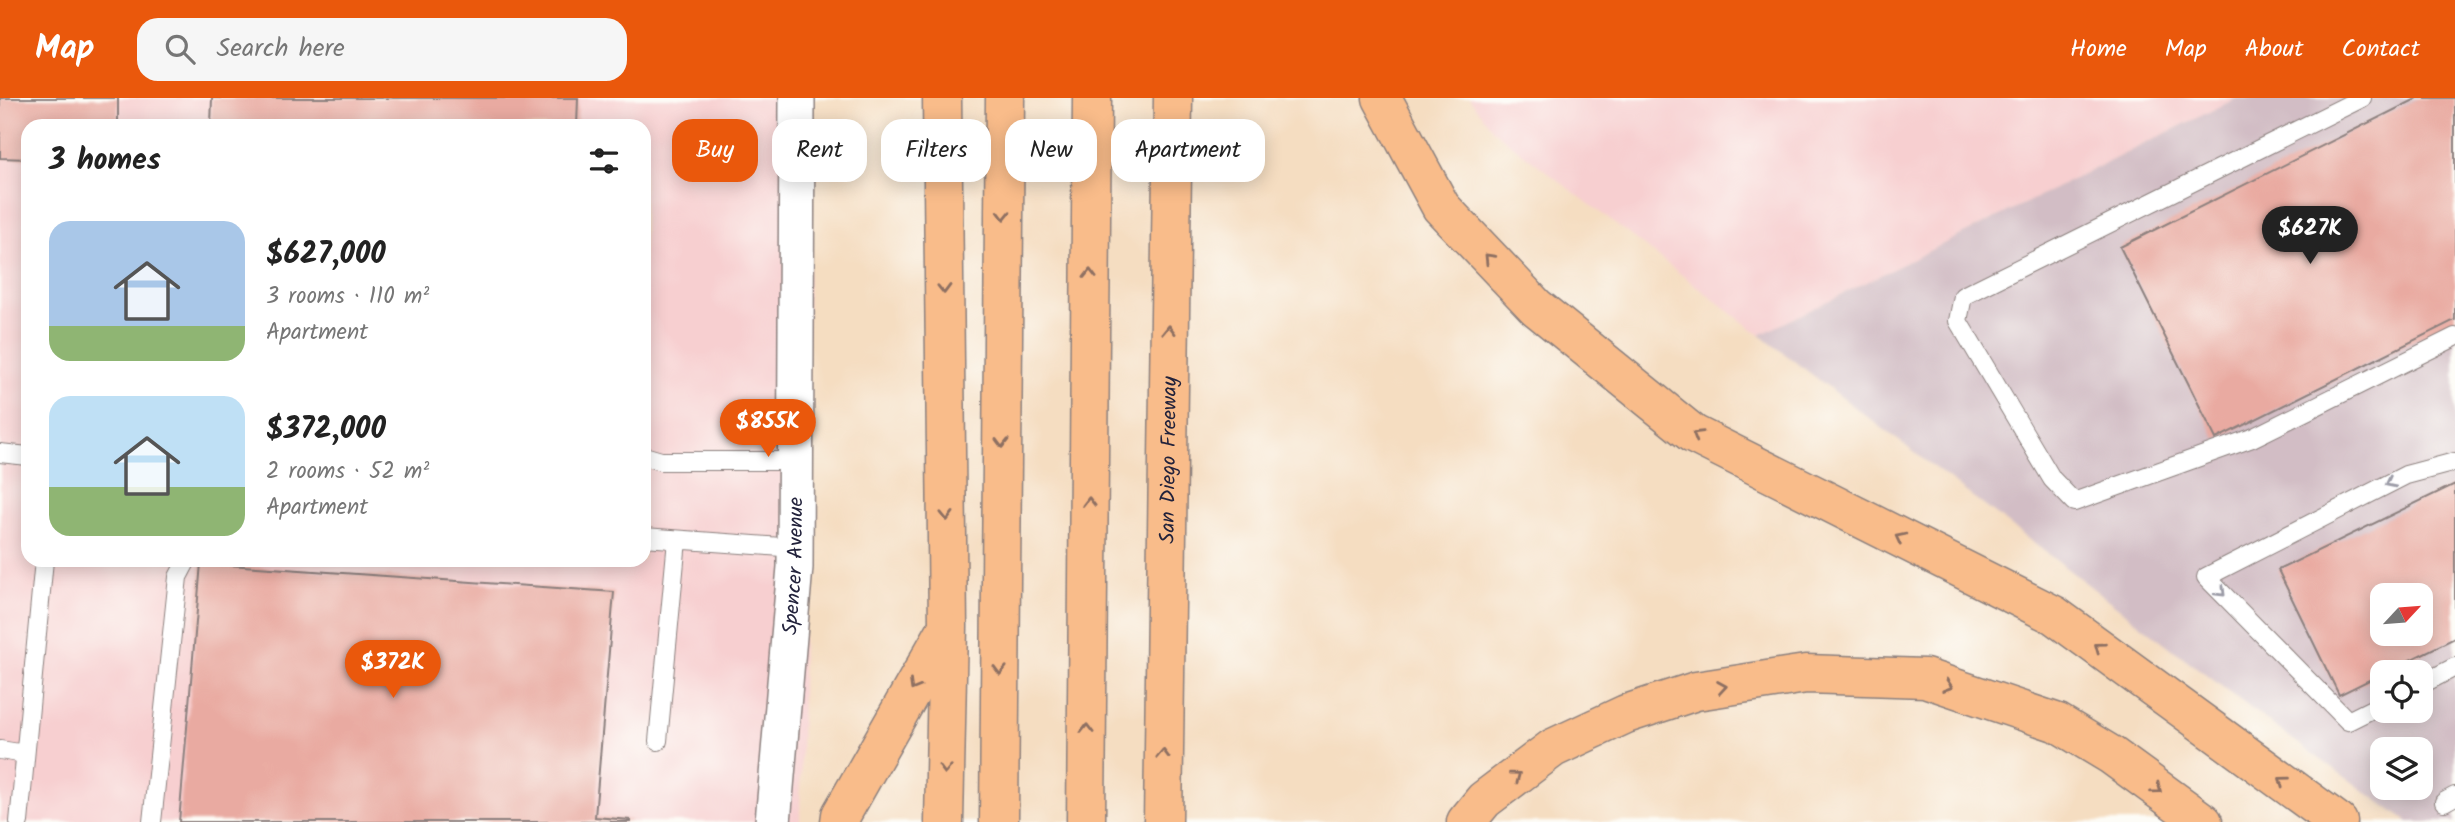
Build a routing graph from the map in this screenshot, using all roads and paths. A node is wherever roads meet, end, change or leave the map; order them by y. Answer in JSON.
{"nodes":[{"id":1,"x":797,"y":98,"type":"edge"},
{"id":2,"x":942,"y":98,"type":"edge"},
{"id":3,"x":1005,"y":98,"type":"edge"},
{"id":4,"x":1092,"y":98,"type":"edge"},
{"id":5,"x":1173,"y":98,"type":"edge"},
{"id":6,"x":1382,"y":98,"type":"edge"},
{"id":7,"x":2362,"y":98,"type":"edge"},
{"id":8,"x":2455,"y":337,"type":"edge"},
{"id":9,"x":0,"y":453,"type":"edge"},
{"id":10,"x":21,"y":455,"type":"edge"},
{"id":11,"x":651,"y":458,"type":"edge"},
{"id":12,"x":796,"y":461,"type":"junction"},
{"id":13,"x":2455,"y":462,"type":"edge"},
{"id":14,"x":651,"y":538,"type":"edge"},
{"id":15,"x":677,"y":540,"type":"junction"},
{"id":16,"x":796,"y":548,"type":"junction"},
{"id":17,"x":43,"y":567,"type":"edge"},
{"id":18,"x":183,"y":567,"type":"edge"},
{"id":19,"x":948,"y":627,"type":"junction"},
{"id":20,"x":2455,"y":667,"type":"edge"},
{"id":21,"x":2433,"y":678,"type":"edge"},
{"id":22,"x":2370,"y":710,"type":"edge"},
{"id":23,"x":658,"y":741,"type":"dead end"},
{"id":24,"x":0,"y":750,"type":"edge"},
{"id":25,"x":25,"y":754,"type":"junction"},
{"id":26,"x":19,"y":822,"type":"edge"},
{"id":27,"x":152,"y":822,"type":"edge"},
{"id":28,"x":773,"y":822,"type":"edge"},
{"id":29,"x":840,"y":822,"type":"edge"},
{"id":30,"x":944,"y":822,"type":"edge"},
{"id":31,"x":999,"y":822,"type":"edge"},
{"id":32,"x":1086,"y":822,"type":"edge"},
{"id":33,"x":1163,"y":822,"type":"edge"},
{"id":34,"x":1466,"y":822,"type":"edge"},
{"id":35,"x":2203,"y":822,"type":"edge"},
{"id":36,"x":2338,"y":822,"type":"edge"}],
"edges":[{"from":1,"to":12,"type":"street","name":"Spencer Avenue"},
{"from":2,"to":19,"type":"highway","one_way":true},
{"from":3,"to":31,"type":"highway","one_way":true},
{"from":32,"to":4,"type":"highway","one_way":true},
{"from":33,"to":5,"type":"highway","name":"San Diego Freeway","one_way":true},
{"from":36,"to":6,"type":"highway","one_way":true},
{"from":7,"to":8,"type":"lane"},
{"from":9,"to":10,"type":"lane"},
{"from":11,"to":12,"type":"lane"},
{"from":12,"to":16,"type":"street","name":"Spencer Avenue"},
{"from":13,"to":22,"type":"lane","one_way":true},
{"from":14,"to":15,"type":"lane"},
{"from":15,"to":16,"type":"lane"},
{"from":15,"to":23,"type":"lane"},
{"from":16,"to":28,"type":"street","name":"Spencer Avenue"},
{"from":17,"to":25,"type":"lane"},
{"from":18,"to":27,"type":"lane"},
{"from":19,"to":29,"type":"highway","one_way":true},
{"from":19,"to":30,"type":"highway","one_way":true},
{"from":20,"to":21,"type":"lane"},
{"from":24,"to":25,"type":"lane"},
{"from":25,"to":26,"type":"lane"},
{"from":34,"to":35,"type":"highway","one_way":true}]}
